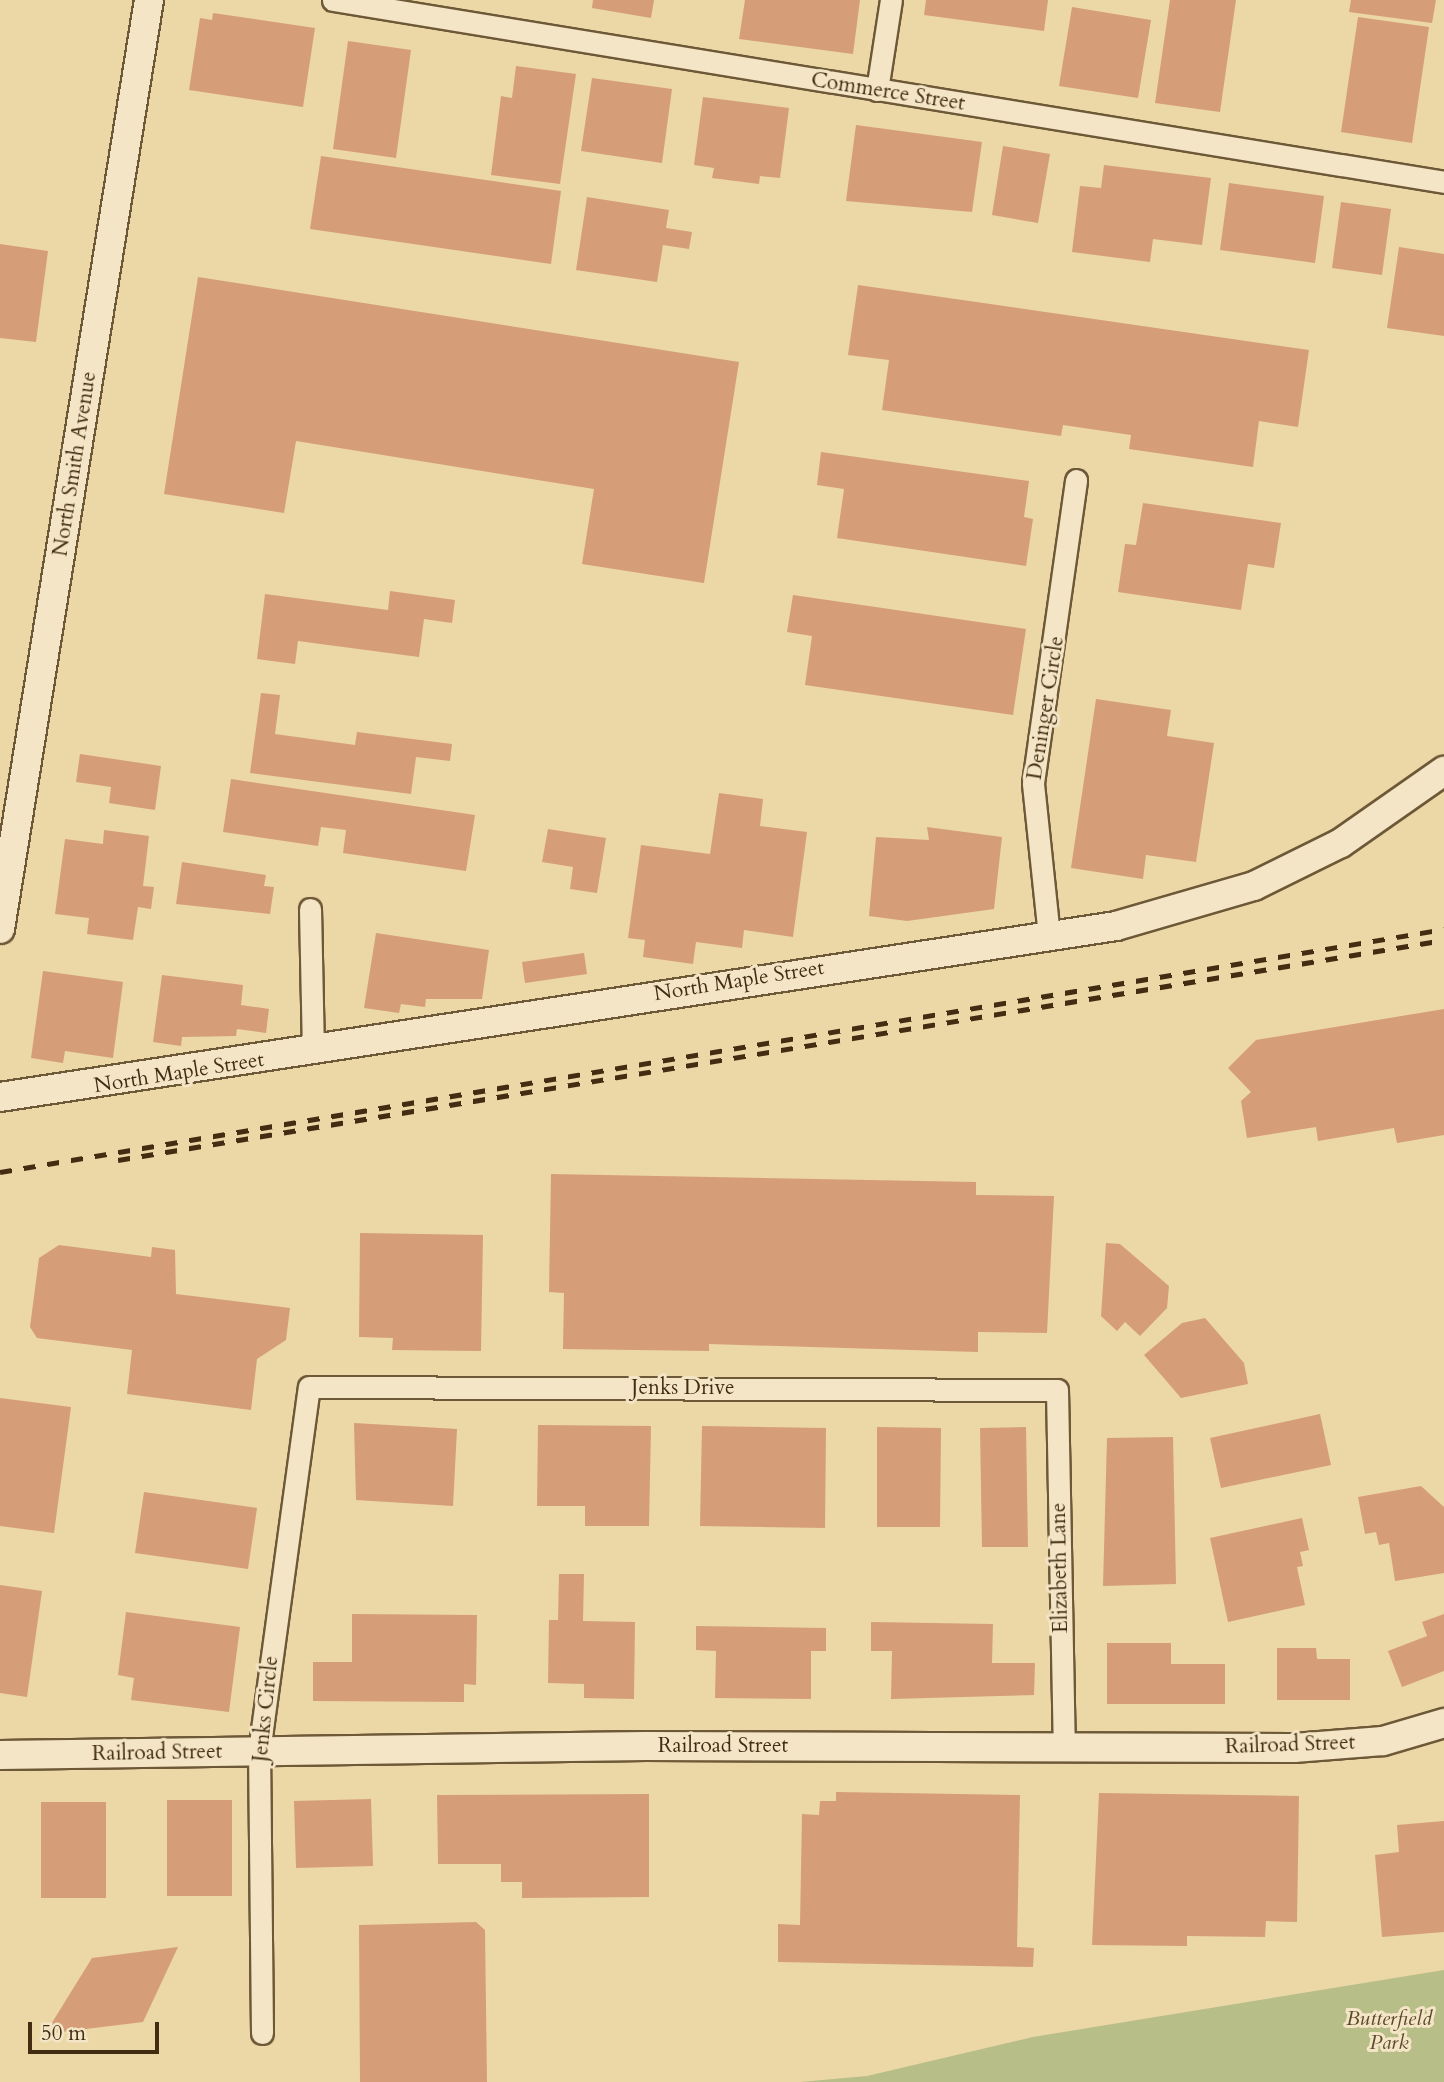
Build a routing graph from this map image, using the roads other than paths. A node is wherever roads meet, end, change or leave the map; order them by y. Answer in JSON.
{"nodes":[{"id":1,"x":149,"y":0,"type":"edge"},
{"id":2,"x":333,"y":0,"type":"edge"},
{"id":3,"x":891,"y":0,"type":"edge"},
{"id":4,"x":877,"y":90,"type":"junction"},
{"id":5,"x":1444,"y":182,"type":"edge"},
{"id":6,"x":1076,"y":481,"type":"dead end"},
{"id":7,"x":1444,"y":771,"type":"edge"},
{"id":8,"x":310,"y":909,"type":"dead end"},
{"id":9,"x":0,"y":929,"type":"edge"},
{"id":10,"x":1049,"y":936,"type":"junction"},
{"id":11,"x":313,"y":1051,"type":"junction"},
{"id":12,"x":0,"y":1097,"type":"edge"},
{"id":13,"x":309,"y":1387,"type":"joint"},
{"id":14,"x":1057,"y":1390,"type":"joint"},
{"id":15,"x":1444,"y":1723,"type":"edge"},
{"id":16,"x":1064,"y":1747,"type":"junction"},
{"id":17,"x":259,"y":1751,"type":"junction"},
{"id":18,"x":0,"y":1755,"type":"edge"},
{"id":19,"x":262,"y":2033,"type":"dead end"}],
"edges":[{"from":1,"to":9,"type":"main road","name":"North Smith Avenue"},
{"from":2,"to":4,"type":"street","name":"Commerce Street"},
{"from":3,"to":4,"type":"street"},
{"from":4,"to":5,"type":"street","name":"Commerce Street"},
{"from":6,"to":10,"type":"street","name":"Deninger Circle"},
{"from":7,"to":10,"type":"main road","name":"North Maple Street"},
{"from":8,"to":11,"type":"street"},
{"from":10,"to":11,"type":"main road","name":"North Maple Street"},
{"from":11,"to":12,"type":"main road","name":"North Maple Street"},
{"from":13,"to":14,"type":"street","name":"Jenks Drive"},
{"from":13,"to":17,"type":"street","name":"Jenks Circle"},
{"from":14,"to":16,"type":"street","name":"Elizabeth Lane"},
{"from":15,"to":16,"type":"main road","name":"Railroad Street"},
{"from":16,"to":17,"type":"main road","name":"Railroad Street"},
{"from":17,"to":18,"type":"main road","name":"Railroad Street"},
{"from":17,"to":19,"type":"street","name":"Jenks Circle"}]}
